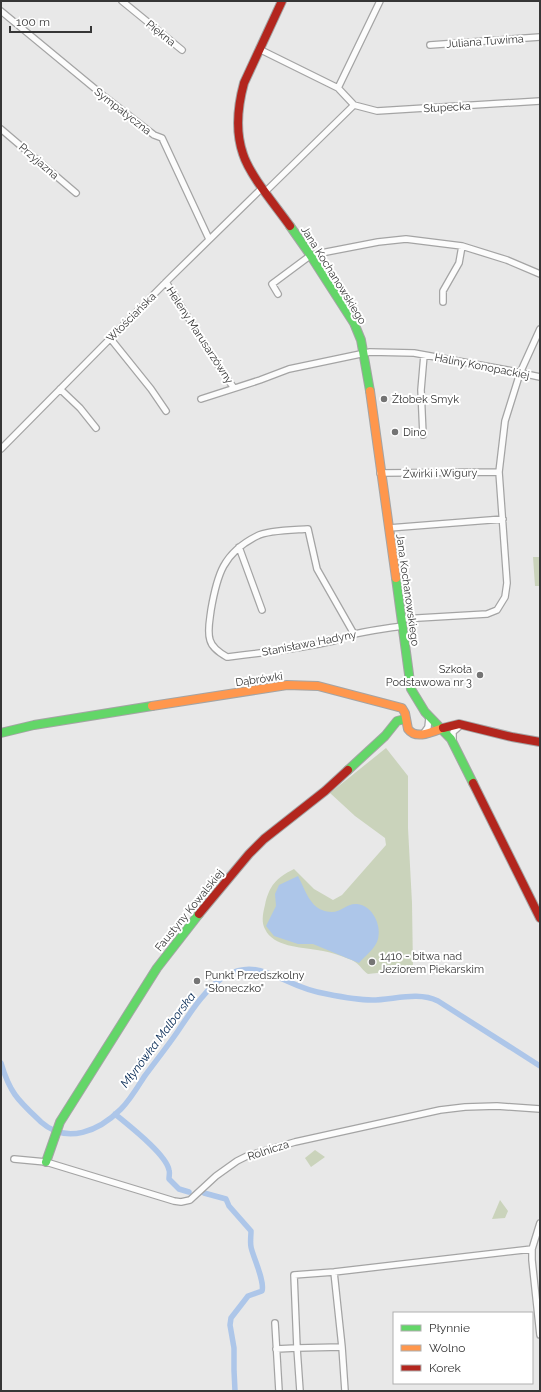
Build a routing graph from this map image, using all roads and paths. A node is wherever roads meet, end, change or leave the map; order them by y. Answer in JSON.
{"nodes":[{"id":1,"x":122,"y":1,"type":"edge"},
{"id":2,"x":282,"y":1,"type":"edge"},
{"id":3,"x":380,"y":1,"type":"edge"},
{"id":4,"x":1,"y":11,"type":"edge"},
{"id":5,"x":540,"y":37,"type":"edge"},
{"id":6,"x":430,"y":45,"type":"dead end"},
{"id":7,"x":182,"y":50,"type":"dead end"},
{"id":8,"x":259,"y":50,"type":"junction"},
{"id":9,"x":338,"y":88,"type":"junction"},
{"id":10,"x":540,"y":101,"type":"edge"},
{"id":11,"x":354,"y":105,"type":"junction"},
{"id":12,"x":1,"y":129,"type":"edge"},
{"id":13,"x":264,"y":190,"type":"junction"},
{"id":14,"x":76,"y":193,"type":"dead end"},
{"id":15,"x":209,"y":239,"type":"junction"},
{"id":16,"x":462,"y":246,"type":"junction"},
{"id":17,"x":311,"y":255,"type":"junction"},
{"id":18,"x":540,"y":274,"type":"edge"},
{"id":19,"x":166,"y":282,"type":"junction"},
{"id":20,"x":278,"y":294,"type":"dead end"},
{"id":21,"x":443,"y":302,"type":"dead end"},
{"id":22,"x":540,"y":329,"type":"edge"},
{"id":23,"x":110,"y":338,"type":"junction"},
{"id":24,"x":363,"y":353,"type":"junction"},
{"id":25,"x":424,"y":355,"type":"junction"},
{"id":26,"x":520,"y":373,"type":"junction"},
{"id":27,"x":270,"y":376,"type":"joint"},
{"id":28,"x":540,"y":377,"type":"edge"},
{"id":29,"x":234,"y":388,"type":"junction"},
{"id":30,"x":60,"y":389,"type":"junction"},
{"id":31,"x":201,"y":399,"type":"dead end"},
{"id":32,"x":166,"y":411,"type":"dead end"},
{"id":33,"x":96,"y":428,"type":"dead end"},
{"id":34,"x":423,"y":435,"type":"dead end"},
{"id":35,"x":1,"y":449,"type":"edge"},
{"id":36,"x":499,"y":472,"type":"junction"},
{"id":37,"x":380,"y":473,"type":"junction"},
{"id":38,"x":503,"y":519,"type":"junction"},
{"id":39,"x":389,"y":528,"type":"junction"},
{"id":40,"x":239,"y":547,"type":"junction"},
{"id":41,"x":262,"y":610,"type":"dead end"},
{"id":42,"x":401,"y":622,"type":"junction"},
{"id":43,"x":354,"y":634,"type":"junction"},
{"id":44,"x":429,"y":718,"type":"junction"},
{"id":45,"x":405,"y":719,"type":"junction"},
{"id":46,"x":462,"y":725,"type":"junction"},
{"id":47,"x":442,"y":729,"type":"junction"},
{"id":48,"x":1,"y":733,"type":"edge"},
{"id":49,"x":423,"y":734,"type":"junction"},
{"id":50,"x":540,"y":742,"type":"edge"},
{"id":51,"x":455,"y":746,"type":"junction"},
{"id":52,"x":540,"y":918,"type":"edge"},
{"id":53,"x":540,"y":1109,"type":"edge"},
{"id":54,"x":14,"y":1159,"type":"dead end"},
{"id":55,"x":46,"y":1162,"type":"junction"},
{"id":56,"x":540,"y":1223,"type":"edge"},
{"id":57,"x":532,"y":1249,"type":"junction"},
{"id":58,"x":334,"y":1272,"type":"junction"},
{"id":59,"x":275,"y":1323,"type":"dead end"},
{"id":60,"x":540,"y":1335,"type":"edge"},
{"id":61,"x":342,"y":1347,"type":"junction"},
{"id":62,"x":298,"y":1348,"type":"junction"},
{"id":63,"x":276,"y":1349,"type":"junction"},
{"id":64,"x":278,"y":1391,"type":"edge"},
{"id":65,"x":300,"y":1391,"type":"edge"},
{"id":66,"x":345,"y":1391,"type":"edge"}],
"edges":[{"from":1,"to":7,"type":"street","name":"Piękna"},
{"from":2,"to":8,"type":"street","name":"Jana Kochanowskiego"},
{"from":3,"to":9,"type":"street"},
{"from":4,"to":15,"type":"street","name":"Sympatyczna"},
{"from":5,"to":6,"type":"street","name":"Juliana Tuwima"},
{"from":8,"to":9,"type":"street"},
{"from":8,"to":13,"type":"street","name":"Jana Kochanowskiego"},
{"from":9,"to":11,"type":"street"},
{"from":10,"to":11,"type":"street","name":"Słupecka"},
{"from":11,"to":13,"type":"street"},
{"from":12,"to":14,"type":"street","name":"Przyjazna"},
{"from":13,"to":15,"type":"street","name":"Włościańska"},
{"from":13,"to":17,"type":"street","name":"Jana Kochanowskiego"},
{"from":15,"to":19,"type":"street","name":"Włościańska"},
{"from":16,"to":17,"type":"street"},
{"from":16,"to":18,"type":"street"},
{"from":16,"to":21,"type":"street"},
{"from":17,"to":20,"type":"street"},
{"from":17,"to":24,"type":"street","name":"Jana Kochanowskiego"},
{"from":19,"to":23,"type":"street","name":"Włościańska"},
{"from":19,"to":29,"type":"street","name":"Heleny Marusarzówny"},
{"from":22,"to":26,"type":"street","name":"Stanisława Hadyny"},
{"from":23,"to":30,"type":"street","name":"Włościańska"},
{"from":23,"to":32,"type":"street"},
{"from":24,"to":25,"type":"street","name":"Haliny Konopackiej"},
{"from":24,"to":27,"type":"street","name":"Haliny Konopackiej"},
{"from":24,"to":37,"type":"street","name":"Jana Kochanowskiego"},
{"from":25,"to":26,"type":"street","name":"Haliny Konopackiej"},
{"from":25,"to":34,"type":"street","name":"Haliny Konopackiej"},
{"from":26,"to":28,"type":"street","name":"Haliny Konopackiej"},
{"from":26,"to":36,"type":"street","name":"Stanisława Hadyny"},
{"from":27,"to":29,"type":"street","name":"Heleny Marusarzówny"},
{"from":29,"to":31,"type":"street","name":"Heleny Marusarzówny"},
{"from":30,"to":33,"type":"street"},
{"from":30,"to":35,"type":"street","name":"Włościańska"},
{"from":36,"to":37,"type":"street","name":"Żwirki i Wigury"},
{"from":36,"to":38,"type":"street","name":"Stanisława Hadyny"},
{"from":37,"to":39,"type":"street","name":"Jana Kochanowskiego"},
{"from":38,"to":39,"type":"street"},
{"from":38,"to":42,"type":"street","name":"Stanisława Hadyny"},
{"from":39,"to":42,"type":"street","name":"Jana Kochanowskiego"},
{"from":40,"to":41,"type":"street"},
{"from":40,"to":43,"type":"street"},
{"from":40,"to":43,"type":"street","name":"Stanisława Hadyny"},
{"from":42,"to":43,"type":"street","name":"Stanisława Hadyny"},
{"from":42,"to":44,"type":"street","name":"Jana Kochanowskiego"},
{"from":44,"to":47,"type":"street","name":"Jana Kochanowskiego"},
{"from":44,"to":49,"type":"street"},
{"from":45,"to":48,"type":"street","name":"Dąbrówki"},
{"from":45,"to":49,"type":"street"},
{"from":45,"to":55,"type":"street","name":"Faustyny Kowalskiej"},
{"from":46,"to":47,"type":"street"},
{"from":46,"to":50,"type":"street"},
{"from":46,"to":51,"type":"street"},
{"from":47,"to":49,"type":"street"},
{"from":47,"to":51,"type":"street","name":"Jana Kochanowskiego"},
{"from":51,"to":52,"type":"street"},
{"from":53,"to":55,"type":"street","name":"Rolnicza"},
{"from":54,"to":55,"type":"street","name":"Rolnicza"},
{"from":56,"to":57,"type":"street"},
{"from":57,"to":58,"type":"street"},
{"from":57,"to":60,"type":"street"},
{"from":58,"to":61,"type":"street"},
{"from":58,"to":62,"type":"street"},
{"from":59,"to":63,"type":"street"},
{"from":61,"to":62,"type":"street"},
{"from":61,"to":66,"type":"street"},
{"from":62,"to":63,"type":"street"},
{"from":62,"to":65,"type":"street"},
{"from":63,"to":64,"type":"street"}]}
